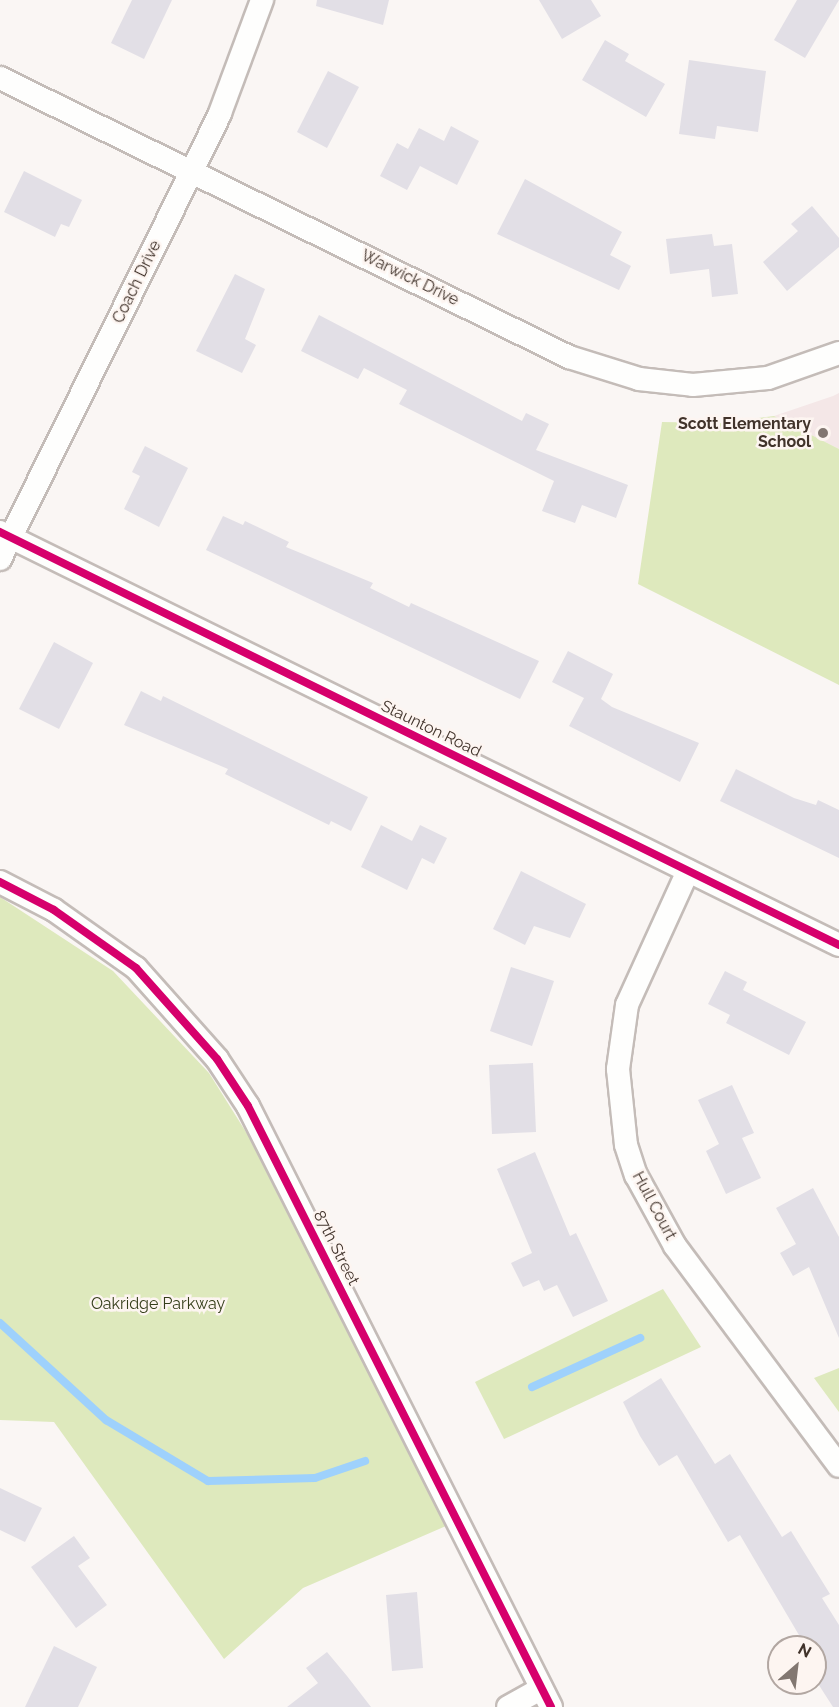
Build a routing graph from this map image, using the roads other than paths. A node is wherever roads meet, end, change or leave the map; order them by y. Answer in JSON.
{"nodes":[{"id":1,"x":262,"y":0,"type":"edge"},
{"id":2,"x":0,"y":78,"type":"edge"},
{"id":3,"x":192,"y":171,"type":"junction"},
{"id":4,"x":839,"y":353,"type":"edge"},
{"id":5,"x":5,"y":535,"type":"edge"},
{"id":6,"x":0,"y":559,"type":"edge"},
{"id":7,"x":688,"y":871,"type":"junction"},
{"id":8,"x":0,"y":882,"type":"edge"},
{"id":9,"x":839,"y":945,"type":"edge"},
{"id":10,"x":839,"y":1466,"type":"edge"},
{"id":11,"x":546,"y":1698,"type":"edge"},
{"id":12,"x":508,"y":1707,"type":"edge"}],
"edges":[{"from":1,"to":3,"type":"street","name":"Coach Drive"},
{"from":2,"to":3,"type":"street","name":"Warwick Drive"},
{"from":3,"to":4,"type":"street","name":"Warwick Drive"},
{"from":3,"to":5,"type":"street","name":"Coach Drive"},
{"from":5,"to":6,"type":"street","name":"Coach Drive"},
{"from":5,"to":7,"type":"street","name":"Staunton Road"},
{"from":7,"to":9,"type":"street","name":"Staunton Road"},
{"from":7,"to":10,"type":"street","name":"Hull Court"},
{"from":8,"to":11,"type":"street","name":"87th Street"},
{"from":11,"to":12,"type":"street"}]}
